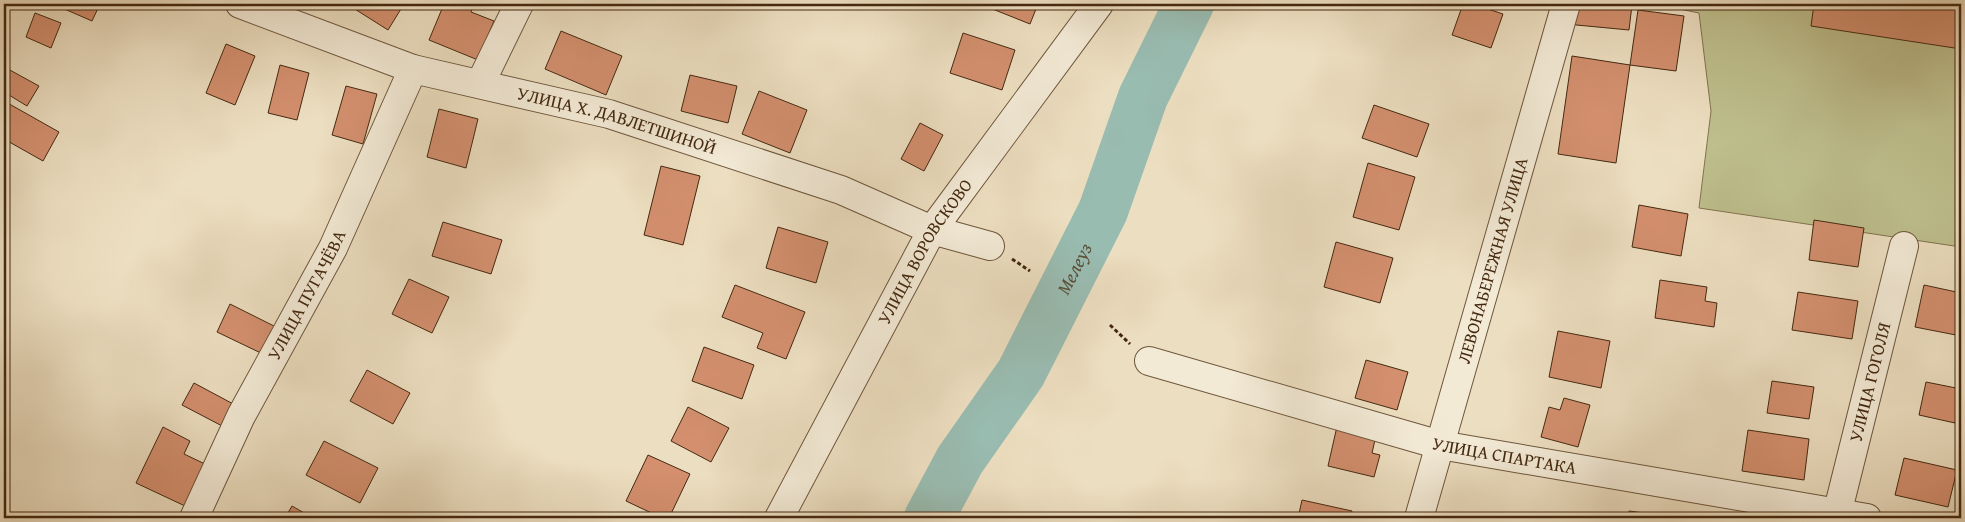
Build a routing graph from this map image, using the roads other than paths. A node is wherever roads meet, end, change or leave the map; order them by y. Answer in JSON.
{"nodes":[{"id":1,"x":240,"y":4,"type":"edge"},
{"id":2,"x":519,"y":4,"type":"edge"},
{"id":3,"x":1099,"y":4,"type":"edge"},
{"id":4,"x":1566,"y":4,"type":"edge"},
{"id":5,"x":413,"y":69,"type":"junction"},
{"id":6,"x":480,"y":84,"type":"junction"},
{"id":7,"x":932,"y":230,"type":"junction"},
{"id":8,"x":990,"y":246,"type":"dead end"},
{"id":9,"x":1904,"y":246,"type":"dead end"},
{"id":10,"x":1149,"y":361,"type":"dead end"},
{"id":11,"x":1440,"y":445,"type":"junction"},
{"id":12,"x":1836,"y":515,"type":"edge"},
{"id":13,"x":194,"y":518,"type":"edge"},
{"id":14,"x":780,"y":518,"type":"edge"},
{"id":15,"x":1419,"y":518,"type":"edge"},
{"id":16,"x":1866,"y":518,"type":"edge"}],
"edges":[{"from":1,"to":5,"type":"street","name":"УЛИЦА Х. ДАВЛЕТШИНОЙ"},
{"from":2,"to":6,"type":"street"},
{"from":3,"to":7,"type":"street","name":"УЛИЦА ВОРОВСКОВО"},
{"from":4,"to":11,"type":"street","name":"ЛЕВОНАБЕРЕЖНАЯ УЛИЦА"},
{"from":5,"to":6,"type":"street","name":"УЛИЦА Х. ДАВЛЕТШИНОЙ"},
{"from":5,"to":13,"type":"street","name":"УЛИЦА ПУГАЧЁВА"},
{"from":6,"to":7,"type":"street","name":"УЛИЦА Х. ДАВЛЕТШИНОЙ"},
{"from":7,"to":8,"type":"street","name":"УЛИЦА Х. ДАВЛЕТШИНОЙ"},
{"from":7,"to":14,"type":"street","name":"УЛИЦА ВОРОВСКОВО"},
{"from":9,"to":12,"type":"street","name":"УЛИЦА ГОГОЛЯ"},
{"from":10,"to":11,"type":"street","name":"УЛИЦА СПАРТАКА"},
{"from":11,"to":12,"type":"street","name":"УЛИЦА СПАРТАКА"},
{"from":11,"to":15,"type":"street","name":"ЛЕВОНАБЕРЕЖНАЯ УЛИЦА"},
{"from":12,"to":16,"type":"street","name":"УЛИЦА СПАРТАКА"}]}
